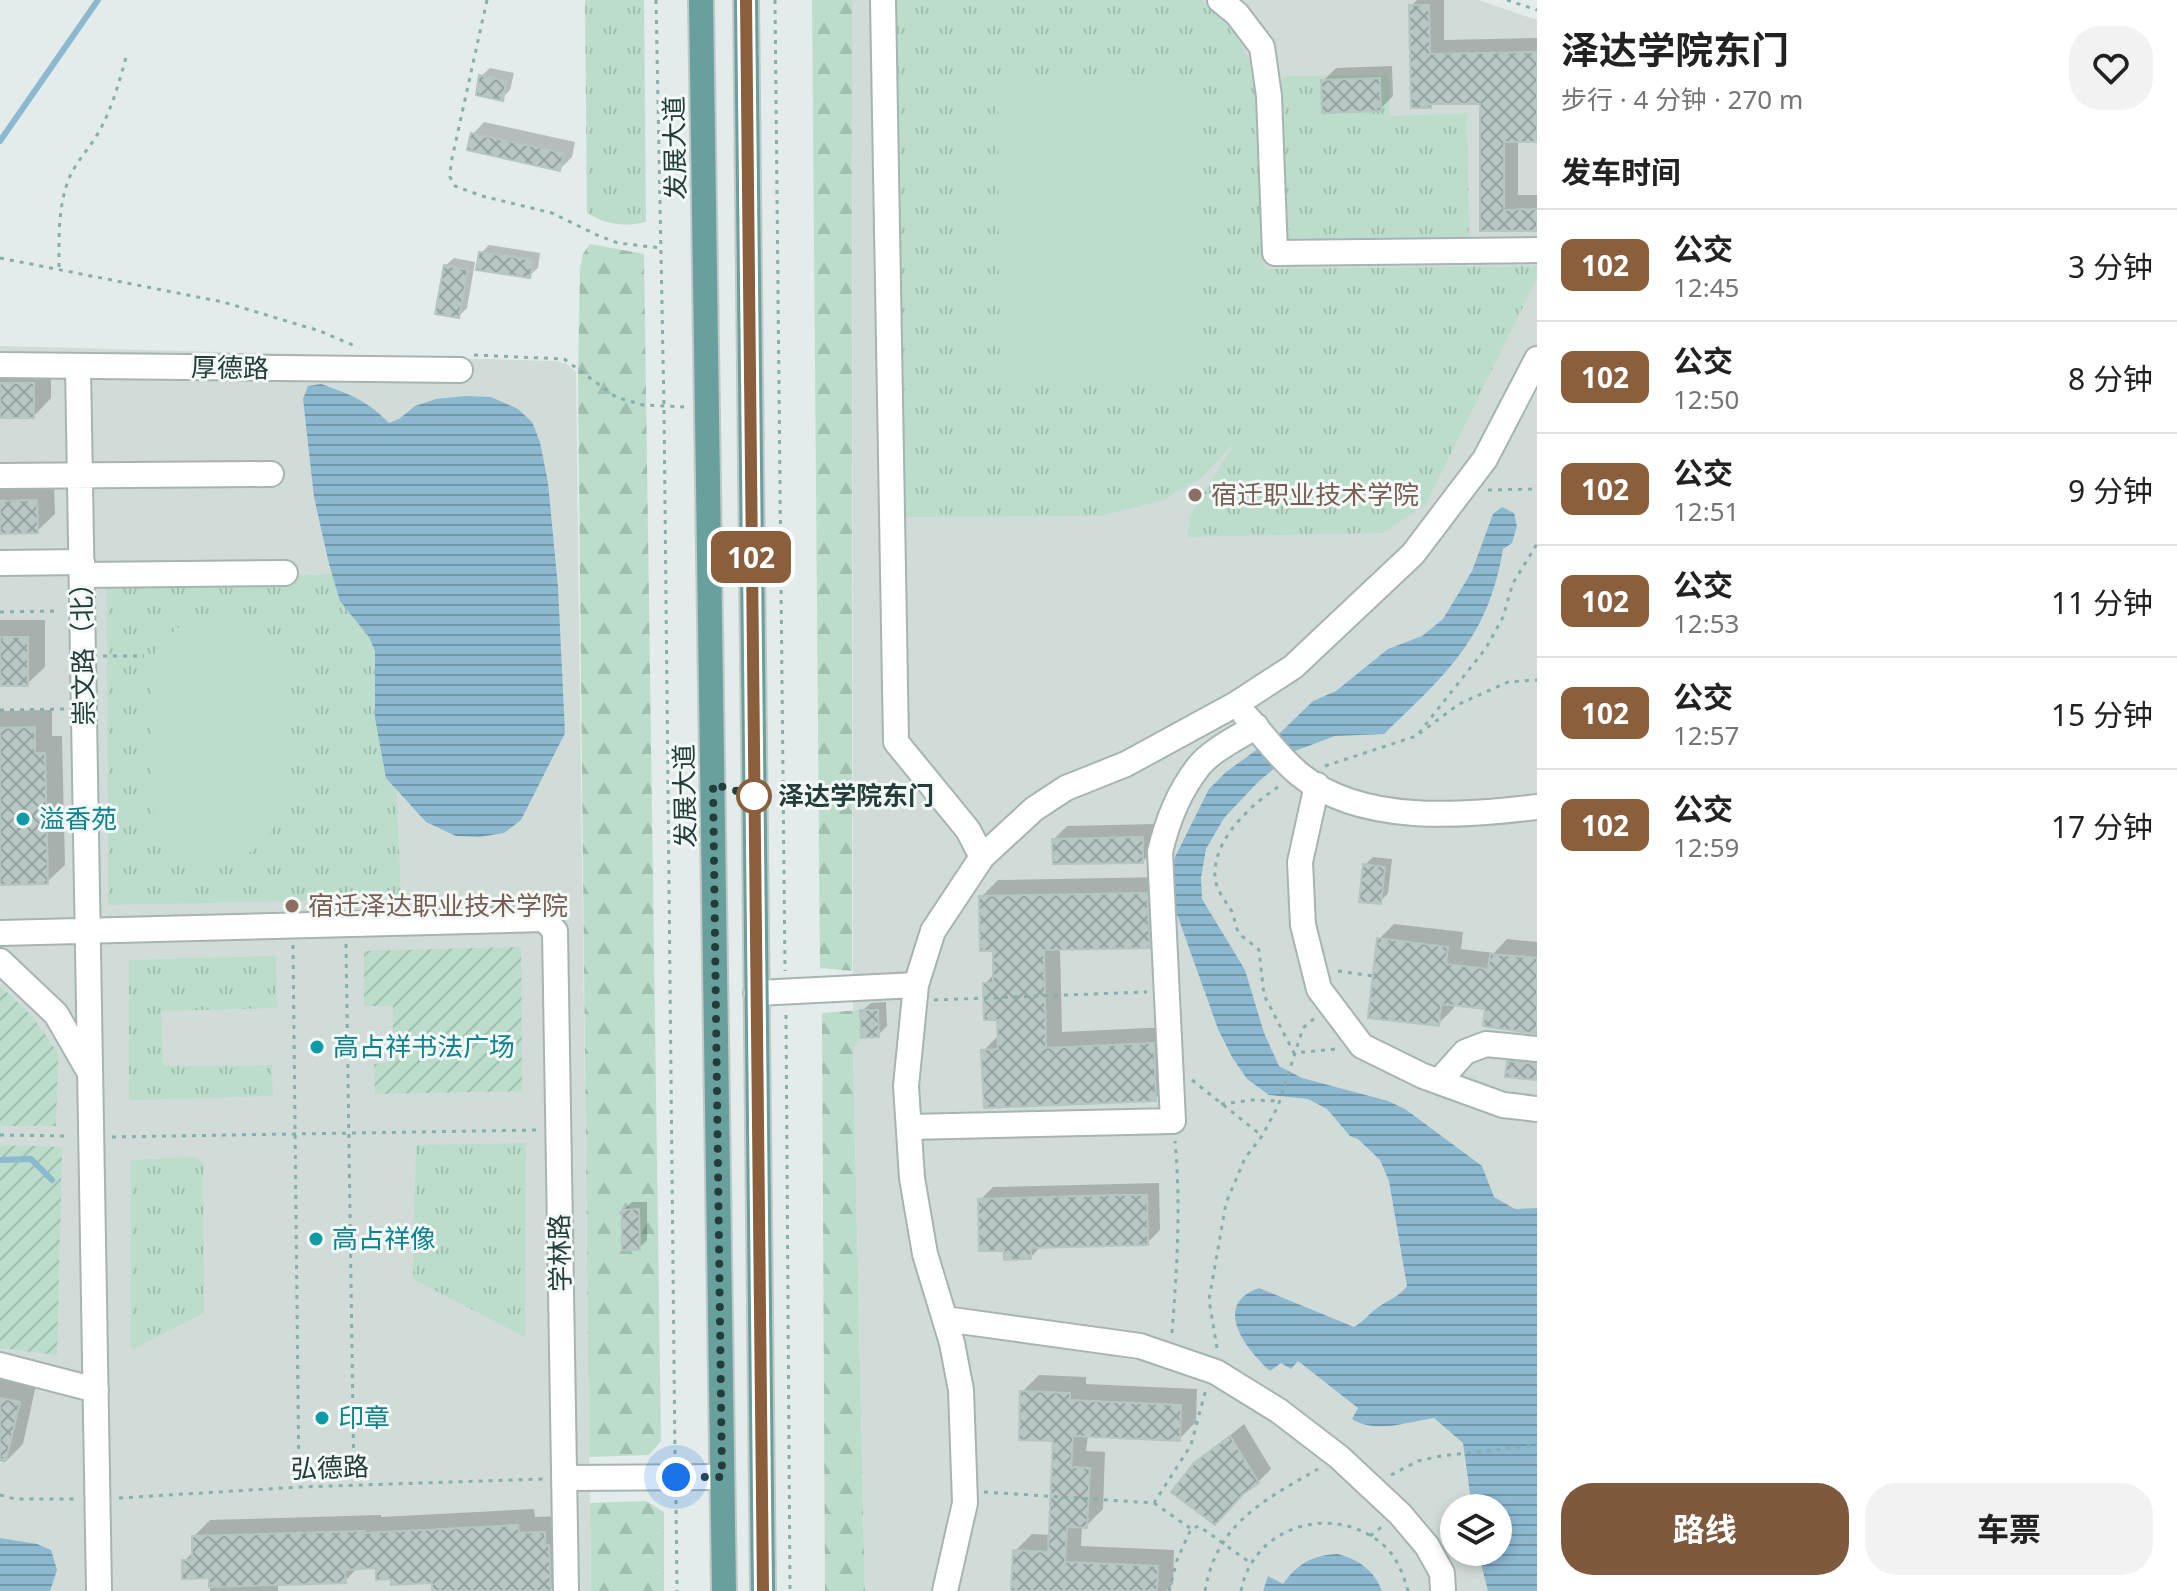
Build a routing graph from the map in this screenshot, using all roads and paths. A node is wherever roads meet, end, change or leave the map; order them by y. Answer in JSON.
{"nodes":[{"id":1,"x":487,"y":0,"type":"edge"},
{"id":2,"x":656,"y":0,"type":"edge"},
{"id":3,"x":701,"y":0,"type":"edge"},
{"id":4,"x":746,"y":0,"type":"edge"},
{"id":5,"x":775,"y":0,"type":"edge"},
{"id":6,"x":883,"y":0,"type":"edge"},
{"id":7,"x":1220,"y":0,"type":"edge"},
{"id":8,"x":1507,"y":0,"type":"edge"},
{"id":9,"x":1537,"y":10,"type":"edge"},
{"id":10,"x":127,"y":54,"type":"dead end"},
{"id":11,"x":661,"y":248,"type":"junction"},
{"id":12,"x":1537,"y":250,"type":"edge"},
{"id":13,"x":0,"y":258,"type":"edge"},
{"id":14,"x":59,"y":267,"type":"junction"},
{"id":15,"x":365,"y":351,"type":"dead end"},
{"id":16,"x":1537,"y":359,"type":"edge"},
{"id":17,"x":460,"y":362,"type":"joint"},
{"id":18,"x":0,"y":365,"type":"edge"},
{"id":19,"x":78,"y":367,"type":"junction"},
{"id":20,"x":707,"y":406,"type":"junction"},
{"id":21,"x":664,"y":408,"type":"junction"},
{"id":22,"x":271,"y":474,"type":"dead end"},
{"id":23,"x":80,"y":475,"type":"junction"},
{"id":24,"x":0,"y":476,"type":"edge"},
{"id":25,"x":1537,"y":489,"type":"edge"},
{"id":26,"x":1460,"y":491,"type":"junction"},
{"id":27,"x":1537,"y":544,"type":"edge"},
{"id":28,"x":0,"y":563,"type":"edge"},
{"id":29,"x":82,"y":568,"type":"junction"},
{"id":30,"x":285,"y":573,"type":"dead end"},
{"id":31,"x":82,"y":611,"type":"junction"},
{"id":32,"x":0,"y":612,"type":"edge"},
{"id":33,"x":83,"y":656,"type":"junction"},
{"id":34,"x":144,"y":656,"type":"dead end"},
{"id":35,"x":1236,"y":704,"type":"junction"},
{"id":36,"x":84,"y":708,"type":"junction"},
{"id":37,"x":0,"y":710,"type":"edge"},
{"id":38,"x":1256,"y":726,"type":"junction"},
{"id":39,"x":1416,"y":736,"type":"dead end"},
{"id":40,"x":1317,"y":785,"type":"junction"},
{"id":41,"x":1537,"y":807,"type":"edge"},
{"id":42,"x":982,"y":857,"type":"junction"},
{"id":43,"x":346,"y":924,"type":"junction"},
{"id":44,"x":293,"y":925,"type":"junction"},
{"id":45,"x":88,"y":930,"type":"junction"},
{"id":46,"x":0,"y":933,"type":"edge"},
{"id":47,"x":0,"y":961,"type":"edge"},
{"id":48,"x":1314,"y":968,"type":"junction"},
{"id":49,"x":1373,"y":976,"type":"dead end"},
{"id":50,"x":786,"y":991,"type":"junction"},
{"id":51,"x":1166,"y":991,"type":"junction"},
{"id":52,"x":756,"y":993,"type":"junction"},
{"id":53,"x":916,"y":993,"type":"junction"},
{"id":54,"x":1332,"y":1006,"type":"junction"},
{"id":55,"x":1362,"y":1046,"type":"junction"},
{"id":56,"x":1537,"y":1049,"type":"edge"},
{"id":57,"x":1294,"y":1053,"type":"junction"},
{"id":58,"x":1170,"y":1063,"type":"junction"},
{"id":59,"x":91,"y":1075,"type":"junction"},
{"id":60,"x":1439,"y":1081,"type":"junction"},
{"id":61,"x":1280,"y":1101,"type":"junction"},
{"id":62,"x":1221,"y":1104,"type":"junction"},
{"id":63,"x":1537,"y":1109,"type":"edge"},
{"id":64,"x":1173,"y":1121,"type":"junction"},
{"id":65,"x":909,"y":1127,"type":"junction"},
{"id":66,"x":558,"y":1129,"type":"junction"},
{"id":67,"x":349,"y":1133,"type":"junction"},
{"id":68,"x":295,"y":1134,"type":"junction"},
{"id":69,"x":0,"y":1135,"type":"edge"},
{"id":70,"x":1262,"y":1136,"type":"junction"},
{"id":71,"x":92,"y":1137,"type":"junction"},
{"id":72,"x":945,"y":1319,"type":"junction"},
{"id":73,"x":1169,"y":1356,"type":"junction"},
{"id":74,"x":0,"y":1365,"type":"edge"},
{"id":75,"x":1216,"y":1373,"type":"junction"},
{"id":76,"x":96,"y":1390,"type":"junction"},
{"id":77,"x":1537,"y":1445,"type":"edge"},
{"id":78,"x":1339,"y":1457,"type":"junction"},
{"id":79,"x":676,"y":1477,"type":"junction"},
{"id":80,"x":722,"y":1477,"type":"junction"},
{"id":81,"x":564,"y":1478,"type":"junction"},
{"id":82,"x":354,"y":1485,"type":"junction"},
{"id":83,"x":1369,"y":1485,"type":"junction"},
{"id":84,"x":300,"y":1487,"type":"junction"},
{"id":85,"x":965,"y":1491,"type":"junction"},
{"id":86,"x":0,"y":1495,"type":"edge"},
{"id":87,"x":98,"y":1499,"type":"junction"},
{"id":88,"x":1154,"y":1503,"type":"junction"},
{"id":89,"x":1191,"y":1529,"type":"junction"},
{"id":90,"x":1221,"y":1542,"type":"junction"},
{"id":91,"x":99,"y":1560,"type":"junction"},
{"id":92,"x":1252,"y":1564,"type":"junction"},
{"id":93,"x":83,"y":1591,"type":"edge"},
{"id":94,"x":99,"y":1591,"type":"edge"},
{"id":95,"x":566,"y":1591,"type":"edge"},
{"id":96,"x":677,"y":1591,"type":"edge"},
{"id":97,"x":724,"y":1591,"type":"edge"},
{"id":98,"x":763,"y":1591,"type":"edge"},
{"id":99,"x":790,"y":1591,"type":"edge"},
{"id":100,"x":945,"y":1591,"type":"edge"},
{"id":101,"x":1169,"y":1591,"type":"edge"},
{"id":102,"x":1205,"y":1591,"type":"edge"},
{"id":103,"x":1241,"y":1591,"type":"edge"},
{"id":104,"x":1408,"y":1591,"type":"edge"},
{"id":105,"x":1443,"y":1591,"type":"edge"}],
"edges":[{"from":1,"to":11,"type":"path"},
{"from":2,"to":11,"type":"path"},
{"from":3,"to":20,"type":"main road","name":"发展大道"},
{"from":4,"to":52,"type":"main road"},
{"from":5,"to":50,"type":"path"},
{"from":6,"to":42,"type":"lane"},
{"from":7,"to":12,"type":"lane"},
{"from":8,"to":9,"type":"path"},
{"from":10,"to":14,"type":"path"},
{"from":11,"to":21,"type":"path"},
{"from":13,"to":14,"type":"path"},
{"from":14,"to":15,"type":"path"},
{"from":16,"to":26,"type":"lane"},
{"from":17,"to":19,"type":"lane","name":"厚德路"},
{"from":17,"to":21,"type":"path"},
{"from":18,"to":19,"type":"lane","name":"厚德路"},
{"from":19,"to":23,"type":"lane","name":"崇文路（北）"},
{"from":20,"to":21,"type":"path"},
{"from":20,"to":80,"type":"main road","name":"发展大道"},
{"from":21,"to":79,"type":"path"},
{"from":22,"to":23,"type":"lane"},
{"from":23,"to":24,"type":"lane"},
{"from":23,"to":29,"type":"lane","name":"崇文路（北）"},
{"from":25,"to":26,"type":"path"},
{"from":26,"to":35,"type":"lane"},
{"from":27,"to":39,"type":"path"},
{"from":28,"to":29,"type":"lane"},
{"from":29,"to":30,"type":"lane"},
{"from":29,"to":31,"type":"lane","name":"崇文路（北）"},
{"from":31,"to":32,"type":"path"},
{"from":31,"to":33,"type":"lane","name":"崇文路（北）"},
{"from":33,"to":34,"type":"path"},
{"from":33,"to":36,"type":"lane","name":"崇文路（北）"},
{"from":35,"to":38,"type":"lane"},
{"from":35,"to":42,"type":"lane"},
{"from":36,"to":37,"type":"path"},
{"from":36,"to":45,"type":"lane","name":"崇文路（北）"},
{"from":38,"to":40,"type":"lane"},
{"from":38,"to":51,"type":"lane"},
{"from":40,"to":41,"type":"lane"},
{"from":40,"to":48,"type":"lane"},
{"from":42,"to":53,"type":"lane"},
{"from":43,"to":44,"type":"lane"},
{"from":43,"to":66,"type":"lane","name":"学林路"},
{"from":43,"to":67,"type":"path"},
{"from":44,"to":45,"type":"lane"},
{"from":44,"to":68,"type":"path"},
{"from":45,"to":46,"type":"lane"},
{"from":45,"to":59,"type":"lane","name":"崇文路（北）"},
{"from":47,"to":59,"type":"lane"},
{"from":48,"to":49,"type":"path"},
{"from":48,"to":54,"type":"lane"},
{"from":50,"to":52,"type":"lane"},
{"from":50,"to":53,"type":"lane"},
{"from":50,"to":99,"type":"path"},
{"from":51,"to":53,"type":"path"},
{"from":51,"to":58,"type":"lane"},
{"from":52,"to":98,"type":"main road"},
{"from":53,"to":65,"type":"lane"},
{"from":54,"to":55,"type":"lane"},
{"from":54,"to":57,"type":"path"},
{"from":55,"to":57,"type":"path"},
{"from":55,"to":60,"type":"lane"},
{"from":56,"to":60,"type":"lane"},
{"from":57,"to":61,"type":"path"},
{"from":58,"to":62,"type":"path"},
{"from":58,"to":64,"type":"lane"},
{"from":59,"to":71,"type":"lane","name":"崇文路（北）"},
{"from":60,"to":63,"type":"lane"},
{"from":61,"to":62,"type":"path"},
{"from":61,"to":70,"type":"path"},
{"from":62,"to":70,"type":"path"},
{"from":64,"to":65,"type":"lane"},
{"from":64,"to":73,"type":"path"},
{"from":65,"to":72,"type":"lane"},
{"from":66,"to":67,"type":"path"},
{"from":66,"to":81,"type":"lane","name":"学林路"},
{"from":67,"to":68,"type":"path"},
{"from":67,"to":82,"type":"path"},
{"from":68,"to":71,"type":"path"},
{"from":68,"to":84,"type":"path"},
{"from":69,"to":71,"type":"path"},
{"from":70,"to":75,"type":"path"},
{"from":71,"to":76,"type":"lane","name":"崇文路（北）"},
{"from":72,"to":73,"type":"lane"},
{"from":72,"to":85,"type":"lane"},
{"from":73,"to":75,"type":"lane"},
{"from":74,"to":76,"type":"lane"},
{"from":75,"to":78,"type":"lane"},
{"from":75,"to":88,"type":"path"},
{"from":76,"to":87,"type":"lane","name":"崇文路（北）"},
{"from":77,"to":83,"type":"path"},
{"from":78,"to":83,"type":"lane"},
{"from":78,"to":90,"type":"path"},
{"from":79,"to":80,"type":"lane"},
{"from":79,"to":81,"type":"lane"},
{"from":79,"to":96,"type":"path"},
{"from":80,"to":97,"type":"main road","name":"发展大道"},
{"from":81,"to":82,"type":"path","name":"弘德路"},
{"from":81,"to":95,"type":"lane","name":"学林路"},
{"from":82,"to":84,"type":"path","name":"弘德路"},
{"from":83,"to":105,"type":"lane"},
{"from":84,"to":87,"type":"path","name":"弘德路"},
{"from":85,"to":88,"type":"path"},
{"from":85,"to":100,"type":"lane"},
{"from":86,"to":87,"type":"path","name":"弘德路"},
{"from":87,"to":91,"type":"lane","name":"崇文路（北）"},
{"from":88,"to":89,"type":"path"},
{"from":89,"to":90,"type":"path"},
{"from":89,"to":101,"type":"path"},
{"from":90,"to":92,"type":"path"},
{"from":90,"to":102,"type":"path"},
{"from":91,"to":93,"type":"lane"},
{"from":91,"to":94,"type":"lane","name":"崇文路（北）"},
{"from":92,"to":103,"type":"path"},
{"from":92,"to":104,"type":"path"}]}
